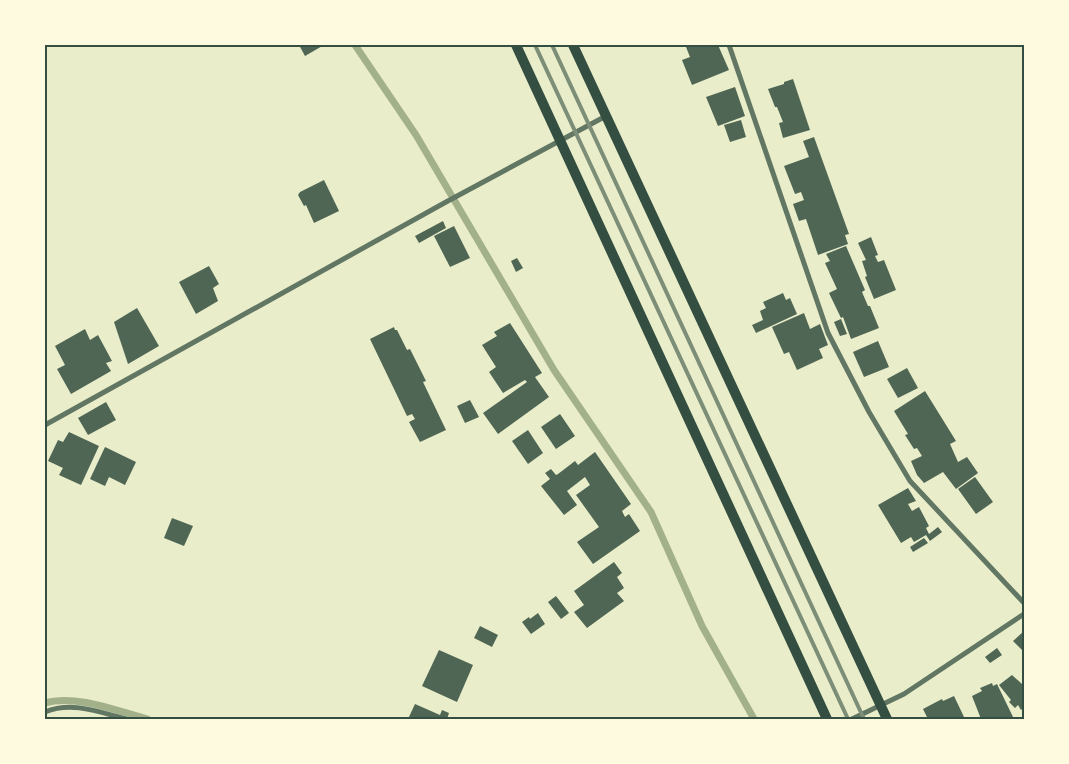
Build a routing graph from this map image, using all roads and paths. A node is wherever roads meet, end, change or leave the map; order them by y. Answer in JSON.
{"nodes":[{"id":1,"x":516,"y":45,"type":"edge"},
{"id":2,"x":573,"y":45,"type":"edge"},
{"id":3,"x":729,"y":45,"type":"edge"},
{"id":4,"x":606,"y":116,"type":"junction"},
{"id":5,"x":560,"y":139,"type":"junction"},
{"id":6,"x":45,"y":425,"type":"edge"},
{"id":7,"x":1024,"y":604,"type":"edge"},
{"id":8,"x":1024,"y":614,"type":"edge"},
{"id":9,"x":880,"y":705,"type":"junction"},
{"id":10,"x":45,"y":712,"type":"edge"},
{"id":11,"x":126,"y":719,"type":"edge"},
{"id":12,"x":828,"y":719,"type":"edge"},
{"id":13,"x":852,"y":719,"type":"edge"},
{"id":14,"x":887,"y":719,"type":"edge"}],
"edges":[{"from":1,"to":5,"type":"main road"},
{"from":2,"to":4,"type":"main road"},
{"from":3,"to":7,"type":"street"},
{"from":4,"to":5,"type":"street"},
{"from":4,"to":9,"type":"main road"},
{"from":5,"to":6,"type":"street"},
{"from":5,"to":12,"type":"main road"},
{"from":8,"to":9,"type":"street"},
{"from":9,"to":13,"type":"street"},
{"from":9,"to":14,"type":"main road"},
{"from":10,"to":11,"type":"street"}]}
